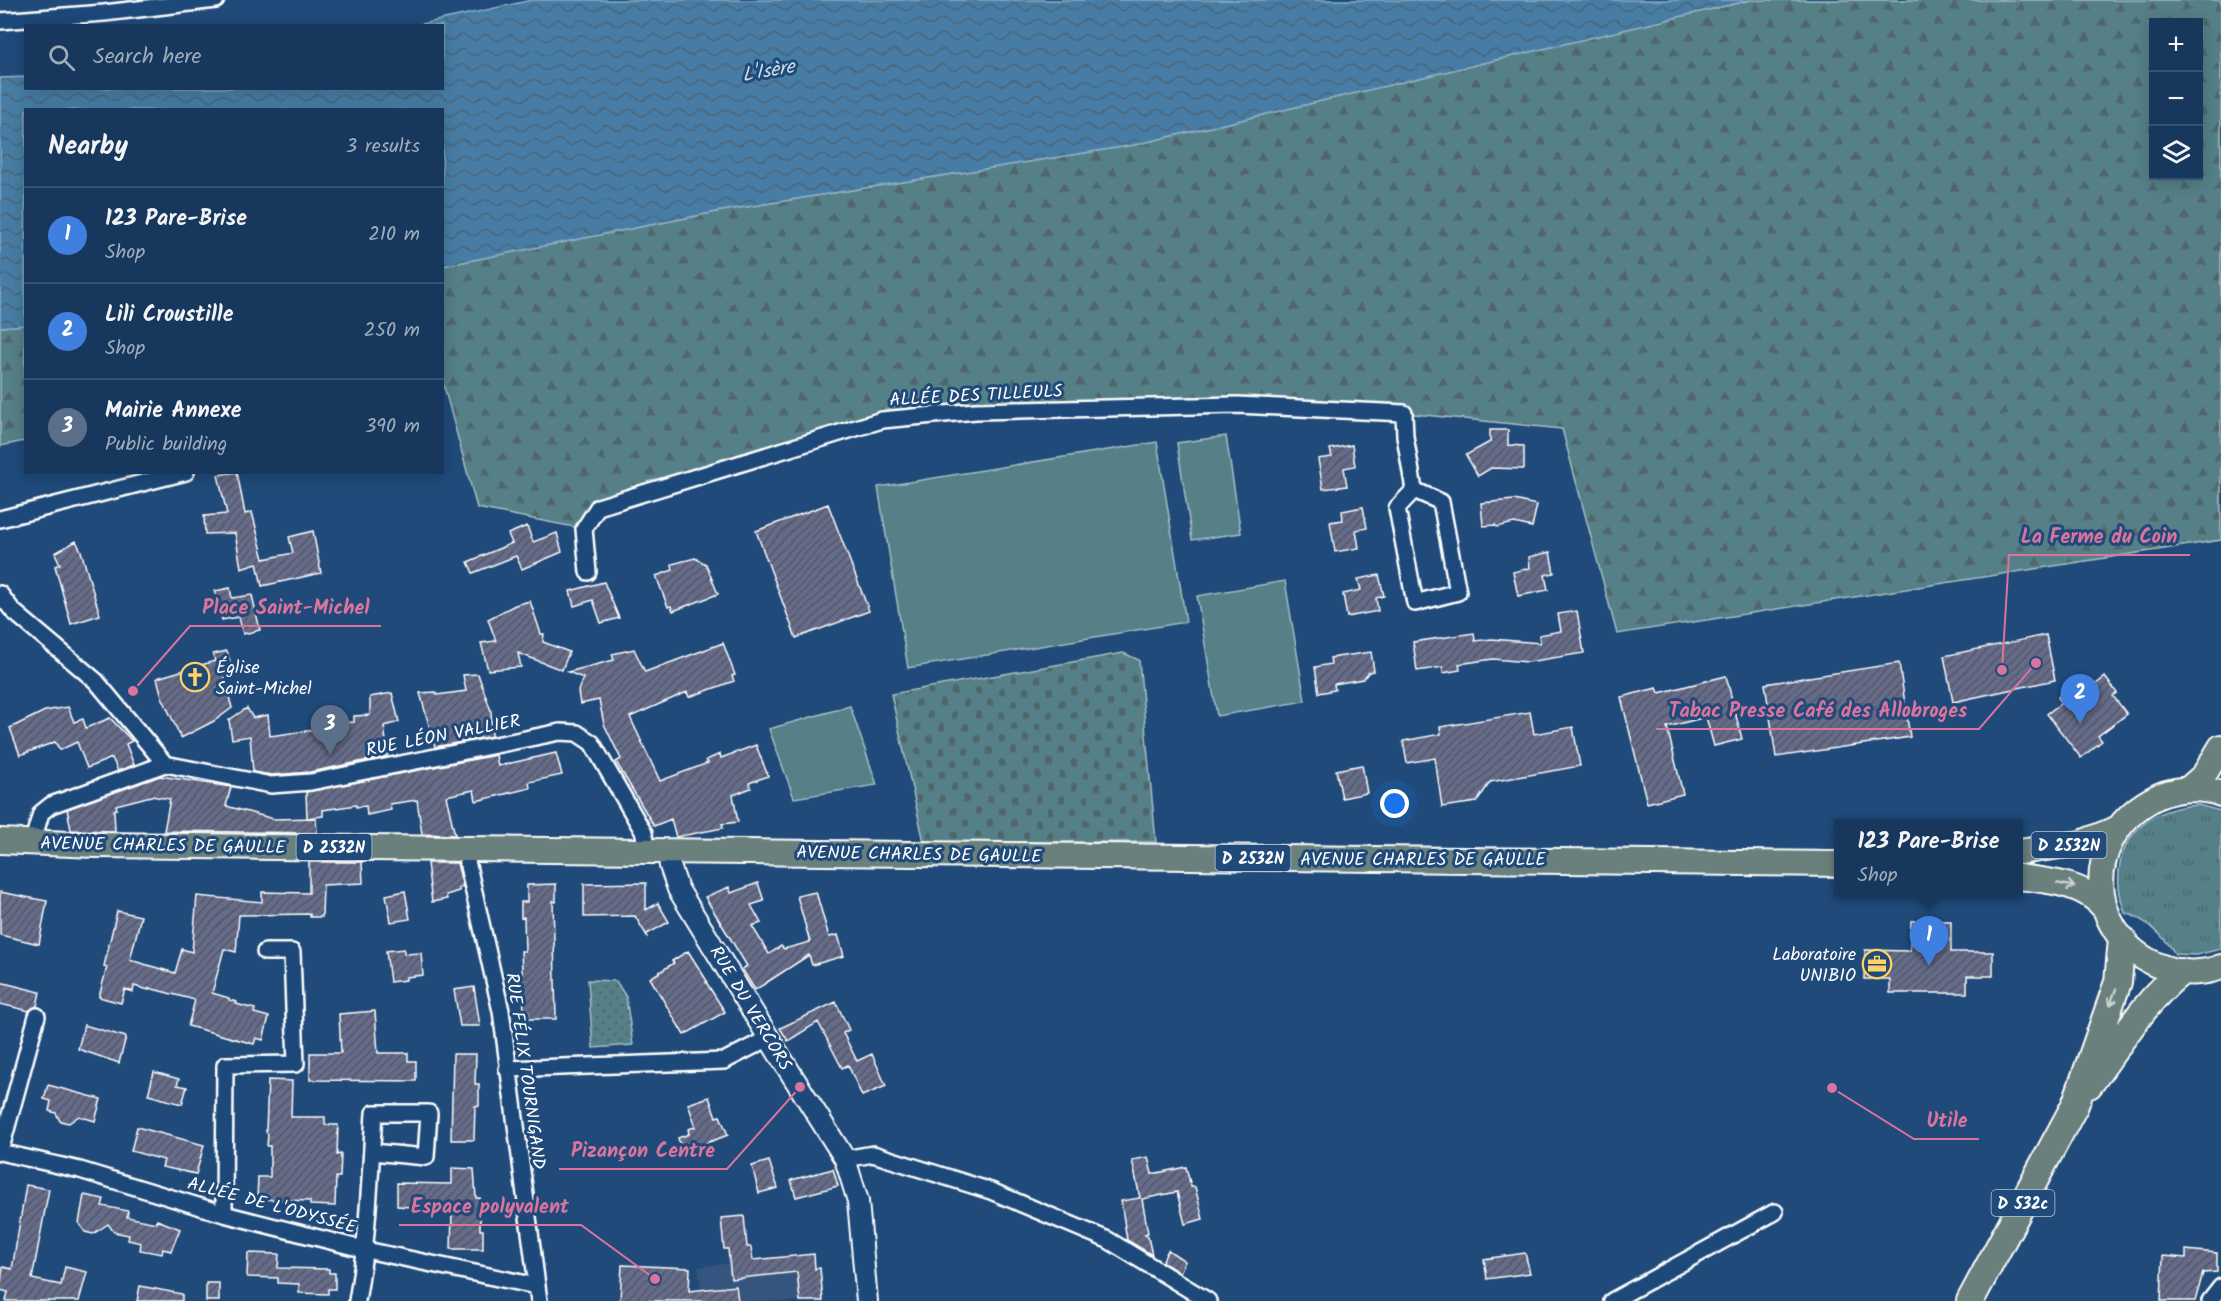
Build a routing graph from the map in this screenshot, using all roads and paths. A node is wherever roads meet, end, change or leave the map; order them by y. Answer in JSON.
{"nodes":[{"id":1,"x":216,"y":0,"type":"edge"},
{"id":2,"x":0,"y":21,"type":"edge"},
{"id":3,"x":178,"y":474,"type":"edge"},
{"id":4,"x":1414,"y":490,"type":"junction"},
{"id":5,"x":0,"y":519,"type":"edge"},
{"id":6,"x":588,"y":572,"type":"dead end"},
{"id":7,"x":0,"y":594,"type":"edge"},
{"id":8,"x":2221,"y":747,"type":"edge"},
{"id":9,"x":165,"y":764,"type":"junction"},
{"id":10,"x":2188,"y":789,"type":"junction"},
{"id":11,"x":2221,"y":794,"type":"edge"},
{"id":12,"x":2116,"y":829,"type":"junction"},
{"id":13,"x":0,"y":840,"type":"edge"},
{"id":14,"x":32,"y":844,"type":"junction"},
{"id":15,"x":464,"y":848,"type":"junction"},
{"id":16,"x":657,"y":851,"type":"junction"},
{"id":17,"x":2023,"y":851,"type":"edge"},
{"id":18,"x":1834,"y":864,"type":"edge"},
{"id":19,"x":2023,"y":878,"type":"edge"},
{"id":20,"x":2105,"y":909,"type":"junction"},
{"id":21,"x":2122,"y":939,"type":"junction"},
{"id":22,"x":265,"y":952,"type":"dead end"},
{"id":23,"x":2221,"y":967,"type":"edge"},
{"id":24,"x":2181,"y":972,"type":"junction"},
{"id":25,"x":37,"y":1016,"type":"dead end"},
{"id":26,"x":770,"y":1038,"type":"junction"},
{"id":27,"x":507,"y":1069,"type":"junction"},
{"id":28,"x":2074,"y":1105,"type":"junction"},
{"id":29,"x":0,"y":1145,"type":"edge"},
{"id":30,"x":0,"y":1152,"type":"edge"},
{"id":31,"x":372,"y":1152,"type":"junction"},
{"id":32,"x":846,"y":1159,"type":"junction"},
{"id":33,"x":1775,"y":1212,"type":"dead end"},
{"id":34,"x":224,"y":1214,"type":"junction"},
{"id":35,"x":366,"y":1250,"type":"junction"},
{"id":36,"x":2221,"y":1287,"type":"edge"},
{"id":37,"x":537,"y":1294,"type":"edge"},
{"id":38,"x":357,"y":1301,"type":"edge"},
{"id":39,"x":867,"y":1301,"type":"edge"},
{"id":40,"x":1208,"y":1301,"type":"edge"},
{"id":41,"x":1611,"y":1301,"type":"edge"},
{"id":42,"x":1970,"y":1301,"type":"edge"},
{"id":43,"x":2210,"y":1301,"type":"edge"}],
"edges":[{"from":1,"to":2,"type":"street"},
{"from":3,"to":5,"type":"street"},
{"from":4,"to":4,"type":"street"},
{"from":4,"to":6,"type":"street","name":"ALLÉE DES TILLEULS"},
{"from":7,"to":9,"type":"street"},
{"from":8,"to":10,"type":"main road"},
{"from":9,"to":14,"type":"street"},
{"from":9,"to":16,"type":"street","name":"RUE LÉON VALLIER"},
{"from":10,"to":11,"type":"main road"},
{"from":10,"to":12,"type":"main road"},
{"from":12,"to":17,"type":"main road","number":"D 2532N"},
{"from":12,"to":20,"type":"main road"},
{"from":13,"to":14,"type":"main road","name":"AVENUE CHARLES DE GAULLE","number":"D 2532N"},
{"from":14,"to":15,"type":"main road","name":"AVENUE CHARLES DE GAULLE","number":"D 2532N"},
{"from":15,"to":16,"type":"main road","name":"AVENUE CHARLES DE GAULLE","number":"D 2532N"},
{"from":15,"to":27,"type":"street","name":"RUE FÉLIX TOURNIGAND"},
{"from":16,"to":18,"type":"main road","name":"AVENUE CHARLES DE GAULLE","number":"D 2532N"},
{"from":16,"to":26,"type":"street","name":"RUE DU VERCORS"},
{"from":19,"to":20,"type":"main road","number":"D 2532N","one_way":true},
{"from":20,"to":21,"type":"main road"},
{"from":21,"to":24,"type":"main road"},
{"from":21,"to":28,"type":"highway","number":"D 532c","one_way":true},
{"from":22,"to":34,"type":"street"},
{"from":23,"to":24,"type":"main road"},
{"from":24,"to":28,"type":"highway","number":"D 532c"},
{"from":25,"to":29,"type":"street"},
{"from":26,"to":27,"type":"street"},
{"from":26,"to":32,"type":"street","name":"RUE DU VERCORS"},
{"from":27,"to":37,"type":"street","name":"RUE FÉLIX TOURNIGAND"},
{"from":28,"to":42,"type":"highway","number":"D 532c"},
{"from":30,"to":34,"type":"street","name":"ALLÉE DE L'ODYSSÉE"},
{"from":31,"to":31,"type":"street"},
{"from":31,"to":35,"type":"street"},
{"from":32,"to":39,"type":"street","name":"RUE DU VERCORS"},
{"from":32,"to":40,"type":"street"},
{"from":33,"to":41,"type":"street"},
{"from":34,"to":35,"type":"street","name":"ALLÉE DE L'ODYSSÉE"},
{"from":35,"to":37,"type":"street","name":"ALLÉE DE L'ODYSSÉE"},
{"from":35,"to":38,"type":"street"},
{"from":36,"to":43,"type":"street"}]}
